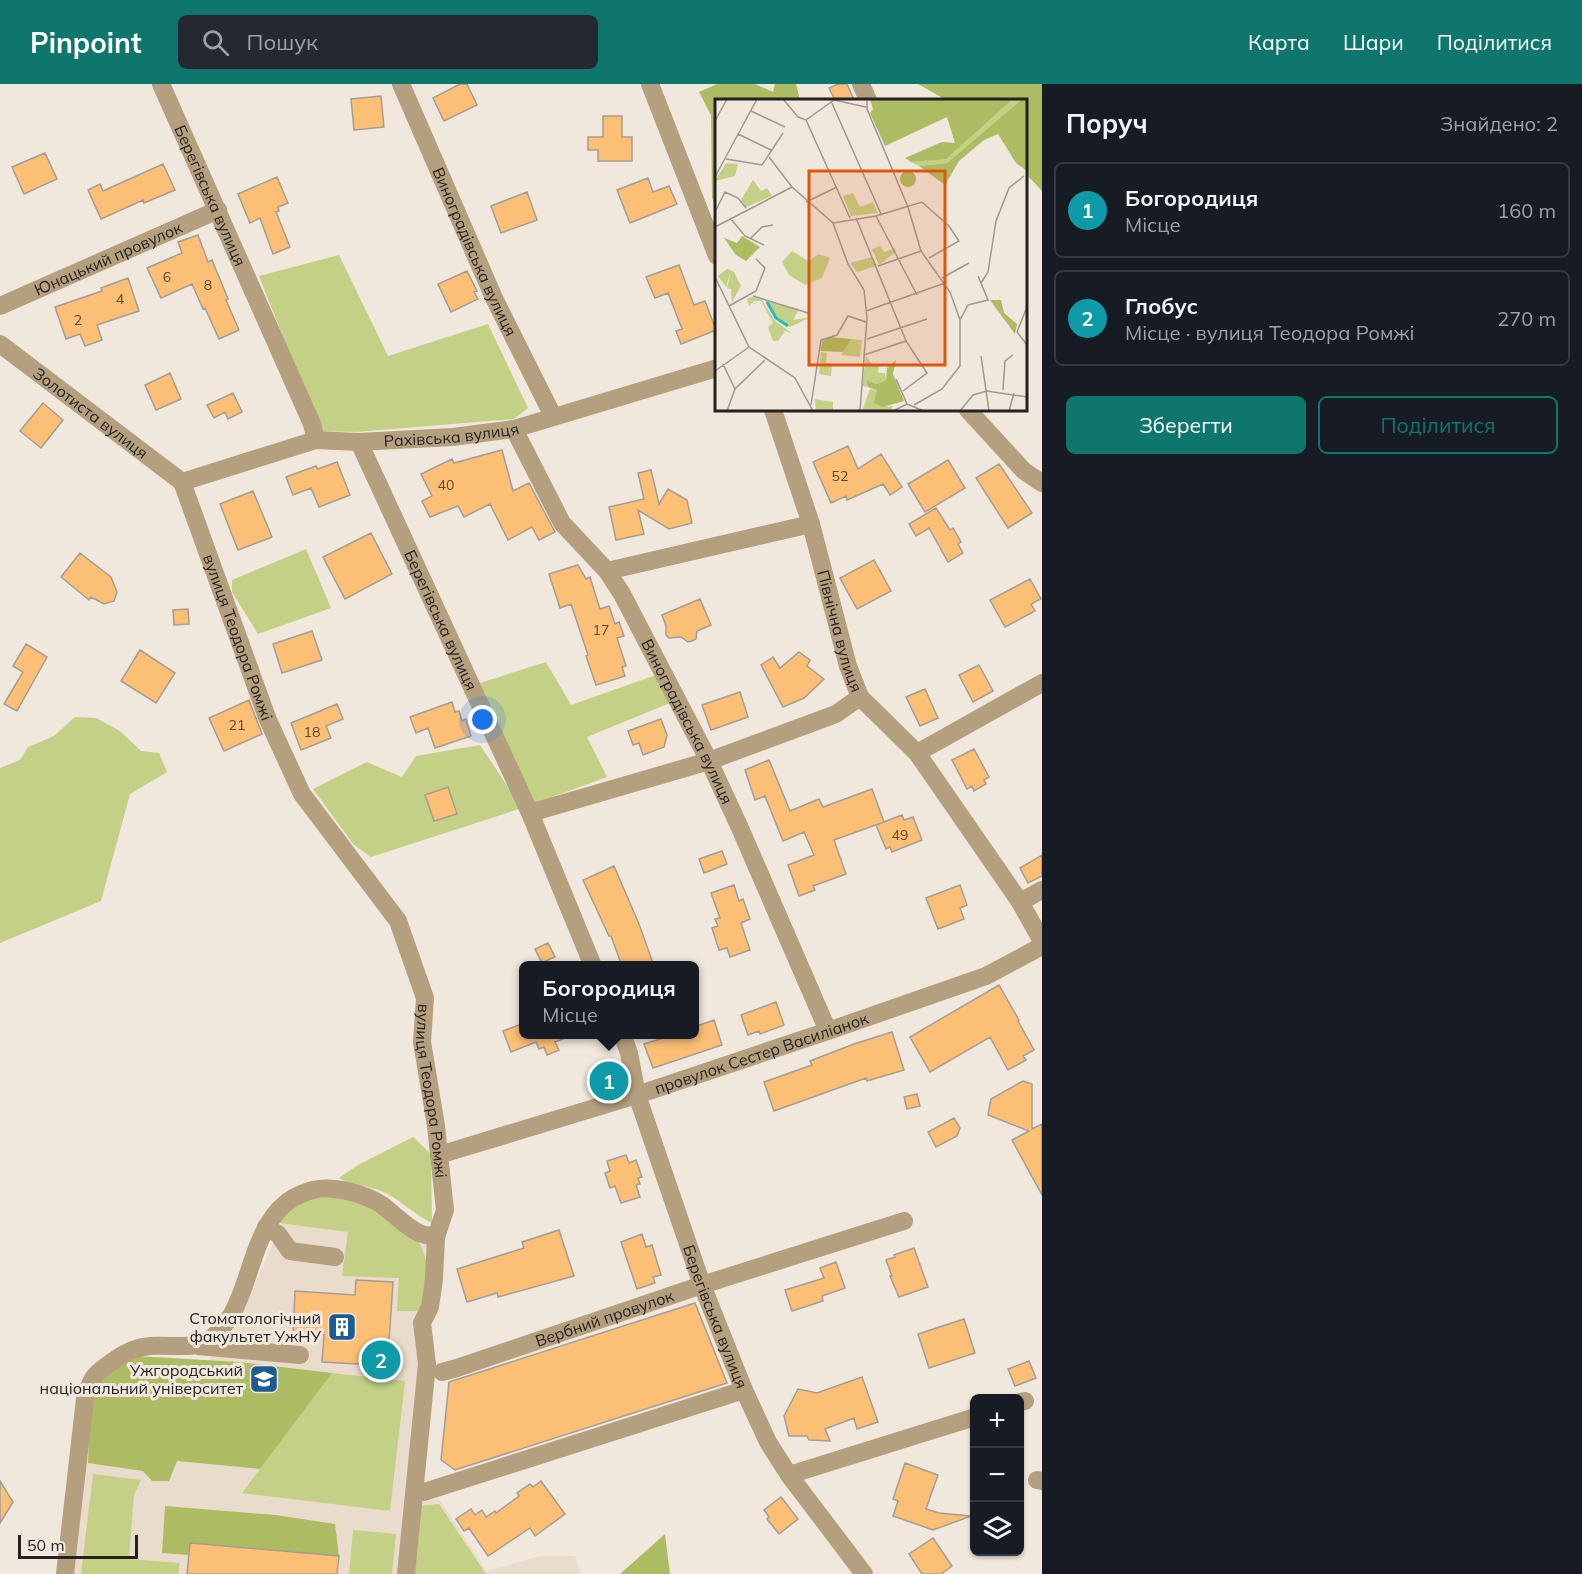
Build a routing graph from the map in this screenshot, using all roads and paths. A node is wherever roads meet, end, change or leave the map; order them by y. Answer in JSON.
{"nodes":[{"id":1,"x":161,"y":84,"type":"edge"},
{"id":2,"x":401,"y":84,"type":"edge"},
{"id":3,"x":650,"y":84,"type":"edge"},
{"id":4,"x":861,"y":84,"type":"edge"},
{"id":5,"x":868,"y":99,"type":"edge"},
{"id":6,"x":218,"y":210,"type":"junction"},
{"id":7,"x":715,"y":251,"type":"edge"},
{"id":8,"x":0,"y":306,"type":"edge"},
{"id":9,"x":0,"y":344,"type":"edge"},
{"id":10,"x":715,"y":369,"type":"edge"},
{"id":11,"x":774,"y":411,"type":"edge"},
{"id":12,"x":969,"y":411,"type":"edge"},
{"id":13,"x":553,"y":416,"type":"junction"},
{"id":14,"x":514,"y":429,"type":"junction"},
{"id":15,"x":316,"y":440,"type":"junction"},
{"id":16,"x":359,"y":442,"type":"junction"},
{"id":17,"x":182,"y":482,"type":"junction"},
{"id":18,"x":1042,"y":483,"type":"edge"},
{"id":19,"x":811,"y":524,"type":"junction"},
{"id":20,"x":607,"y":571,"type":"junction"},
{"id":21,"x":1042,"y":683,"type":"edge"},
{"id":22,"x":860,"y":697,"type":"junction"},
{"id":23,"x":917,"y":753,"type":"junction"},
{"id":24,"x":709,"y":761,"type":"junction"},
{"id":25,"x":531,"y":813,"type":"junction"},
{"id":26,"x":1042,"y":890,"type":"edge"},
{"id":27,"x":1020,"y":902,"type":"junction"},
{"id":28,"x":1042,"y":941,"type":"edge"},
{"id":29,"x":1042,"y":946,"type":"edge"},
{"id":30,"x":591,"y":961,"type":"edge"},
{"id":31,"x":828,"y":1031,"type":"junction"},
{"id":32,"x":624,"y":1039,"type":"edge"},
{"id":33,"x":637,"y":1095,"type":"junction"},
{"id":34,"x":439,"y":1155,"type":"junction"},
{"id":35,"x":904,"y":1221,"type":"dead end"},
{"id":36,"x":266,"y":1227,"type":"junction"},
{"id":37,"x":436,"y":1237,"type":"junction"},
{"id":38,"x":335,"y":1257,"type":"dead end"},
{"id":39,"x":702,"y":1285,"type":"junction"},
{"id":40,"x":198,"y":1346,"type":"junction"},
{"id":41,"x":300,"y":1354,"type":"dead end"},
{"id":42,"x":442,"y":1372,"type":"dead end"},
{"id":43,"x":744,"y":1390,"type":"junction"},
{"id":44,"x":970,"y":1419,"type":"edge"},
{"id":45,"x":789,"y":1475,"type":"junction"},
{"id":46,"x":424,"y":1492,"type":"dead end"},
{"id":47,"x":66,"y":1574,"type":"edge"},
{"id":48,"x":406,"y":1574,"type":"edge"},
{"id":49,"x":864,"y":1574,"type":"edge"}],
"edges":[{"from":1,"to":6,"type":"street","name":"Берегівська вулиця"},
{"from":2,"to":13,"type":"street","name":"Виноградівська вулиця"},
{"from":3,"to":7,"type":"street"},
{"from":4,"to":5,"type":"street"},
{"from":6,"to":8,"type":"street","name":"Юнацький провулок"},
{"from":6,"to":15,"type":"street","name":"Берегівська вулиця"},
{"from":9,"to":17,"type":"street","name":"Золотиста вулиця"},
{"from":10,"to":13,"type":"street","name":"Рахівська вулиця"},
{"from":11,"to":19,"type":"street","name":"Північна вулиця"},
{"from":12,"to":18,"type":"street"},
{"from":13,"to":14,"type":"street","name":"Рахівська вулиця"},
{"from":14,"to":16,"type":"street","name":"Рахівська вулиця"},
{"from":14,"to":20,"type":"street","name":"Виноградівська вулиця"},
{"from":15,"to":16,"type":"street","name":"Рахівська вулиця"},
{"from":15,"to":17,"type":"street","name":"Рахівська вулиця"},
{"from":16,"to":25,"type":"street","name":"Берегівська вулиця"},
{"from":17,"to":34,"type":"street","name":"вулиця Теодора Ромжі"},
{"from":19,"to":20,"type":"street"},
{"from":19,"to":22,"type":"street","name":"Північна вулиця"},
{"from":20,"to":24,"type":"street","name":"Виноградівська вулиця"},
{"from":21,"to":23,"type":"street"},
{"from":22,"to":23,"type":"street","name":"Північна вулиця"},
{"from":22,"to":24,"type":"street"},
{"from":23,"to":27,"type":"street","name":"Північна вулиця"},
{"from":24,"to":25,"type":"street"},
{"from":24,"to":31,"type":"street","name":"Виноградівська вулиця"},
{"from":25,"to":30,"type":"street","name":"Берегівська вулиця"},
{"from":26,"to":27,"type":"street"},
{"from":27,"to":28,"type":"street","name":"Північна вулиця"},
{"from":29,"to":31,"type":"street","name":"провулок Сестер Василіанок"},
{"from":31,"to":33,"type":"street","name":"провулок Сестер Василіанок"},
{"from":32,"to":33,"type":"street","name":"Берегівська вулиця"},
{"from":33,"to":34,"type":"street","name":"провулок Сестер Василіанок"},
{"from":33,"to":39,"type":"street","name":"Берегівська вулиця"},
{"from":34,"to":37,"type":"street","name":"вулиця Теодора Ромжі"},
{"from":35,"to":39,"type":"street","name":"Вербний провулок"},
{"from":36,"to":37,"type":"street"},
{"from":36,"to":38,"type":"street"},
{"from":36,"to":40,"type":"street"},
{"from":37,"to":48,"type":"street","name":"вулиця Теодора Ромжі"},
{"from":39,"to":42,"type":"street","name":"Вербний провулок"},
{"from":39,"to":43,"type":"street","name":"Берегівська вулиця"},
{"from":40,"to":41,"type":"street"},
{"from":40,"to":47,"type":"street"},
{"from":43,"to":45,"type":"street","name":"Берегівська вулиця"},
{"from":43,"to":46,"type":"street"},
{"from":44,"to":45,"type":"street"},
{"from":45,"to":49,"type":"street","name":"Берегівська вулиця"}]}
